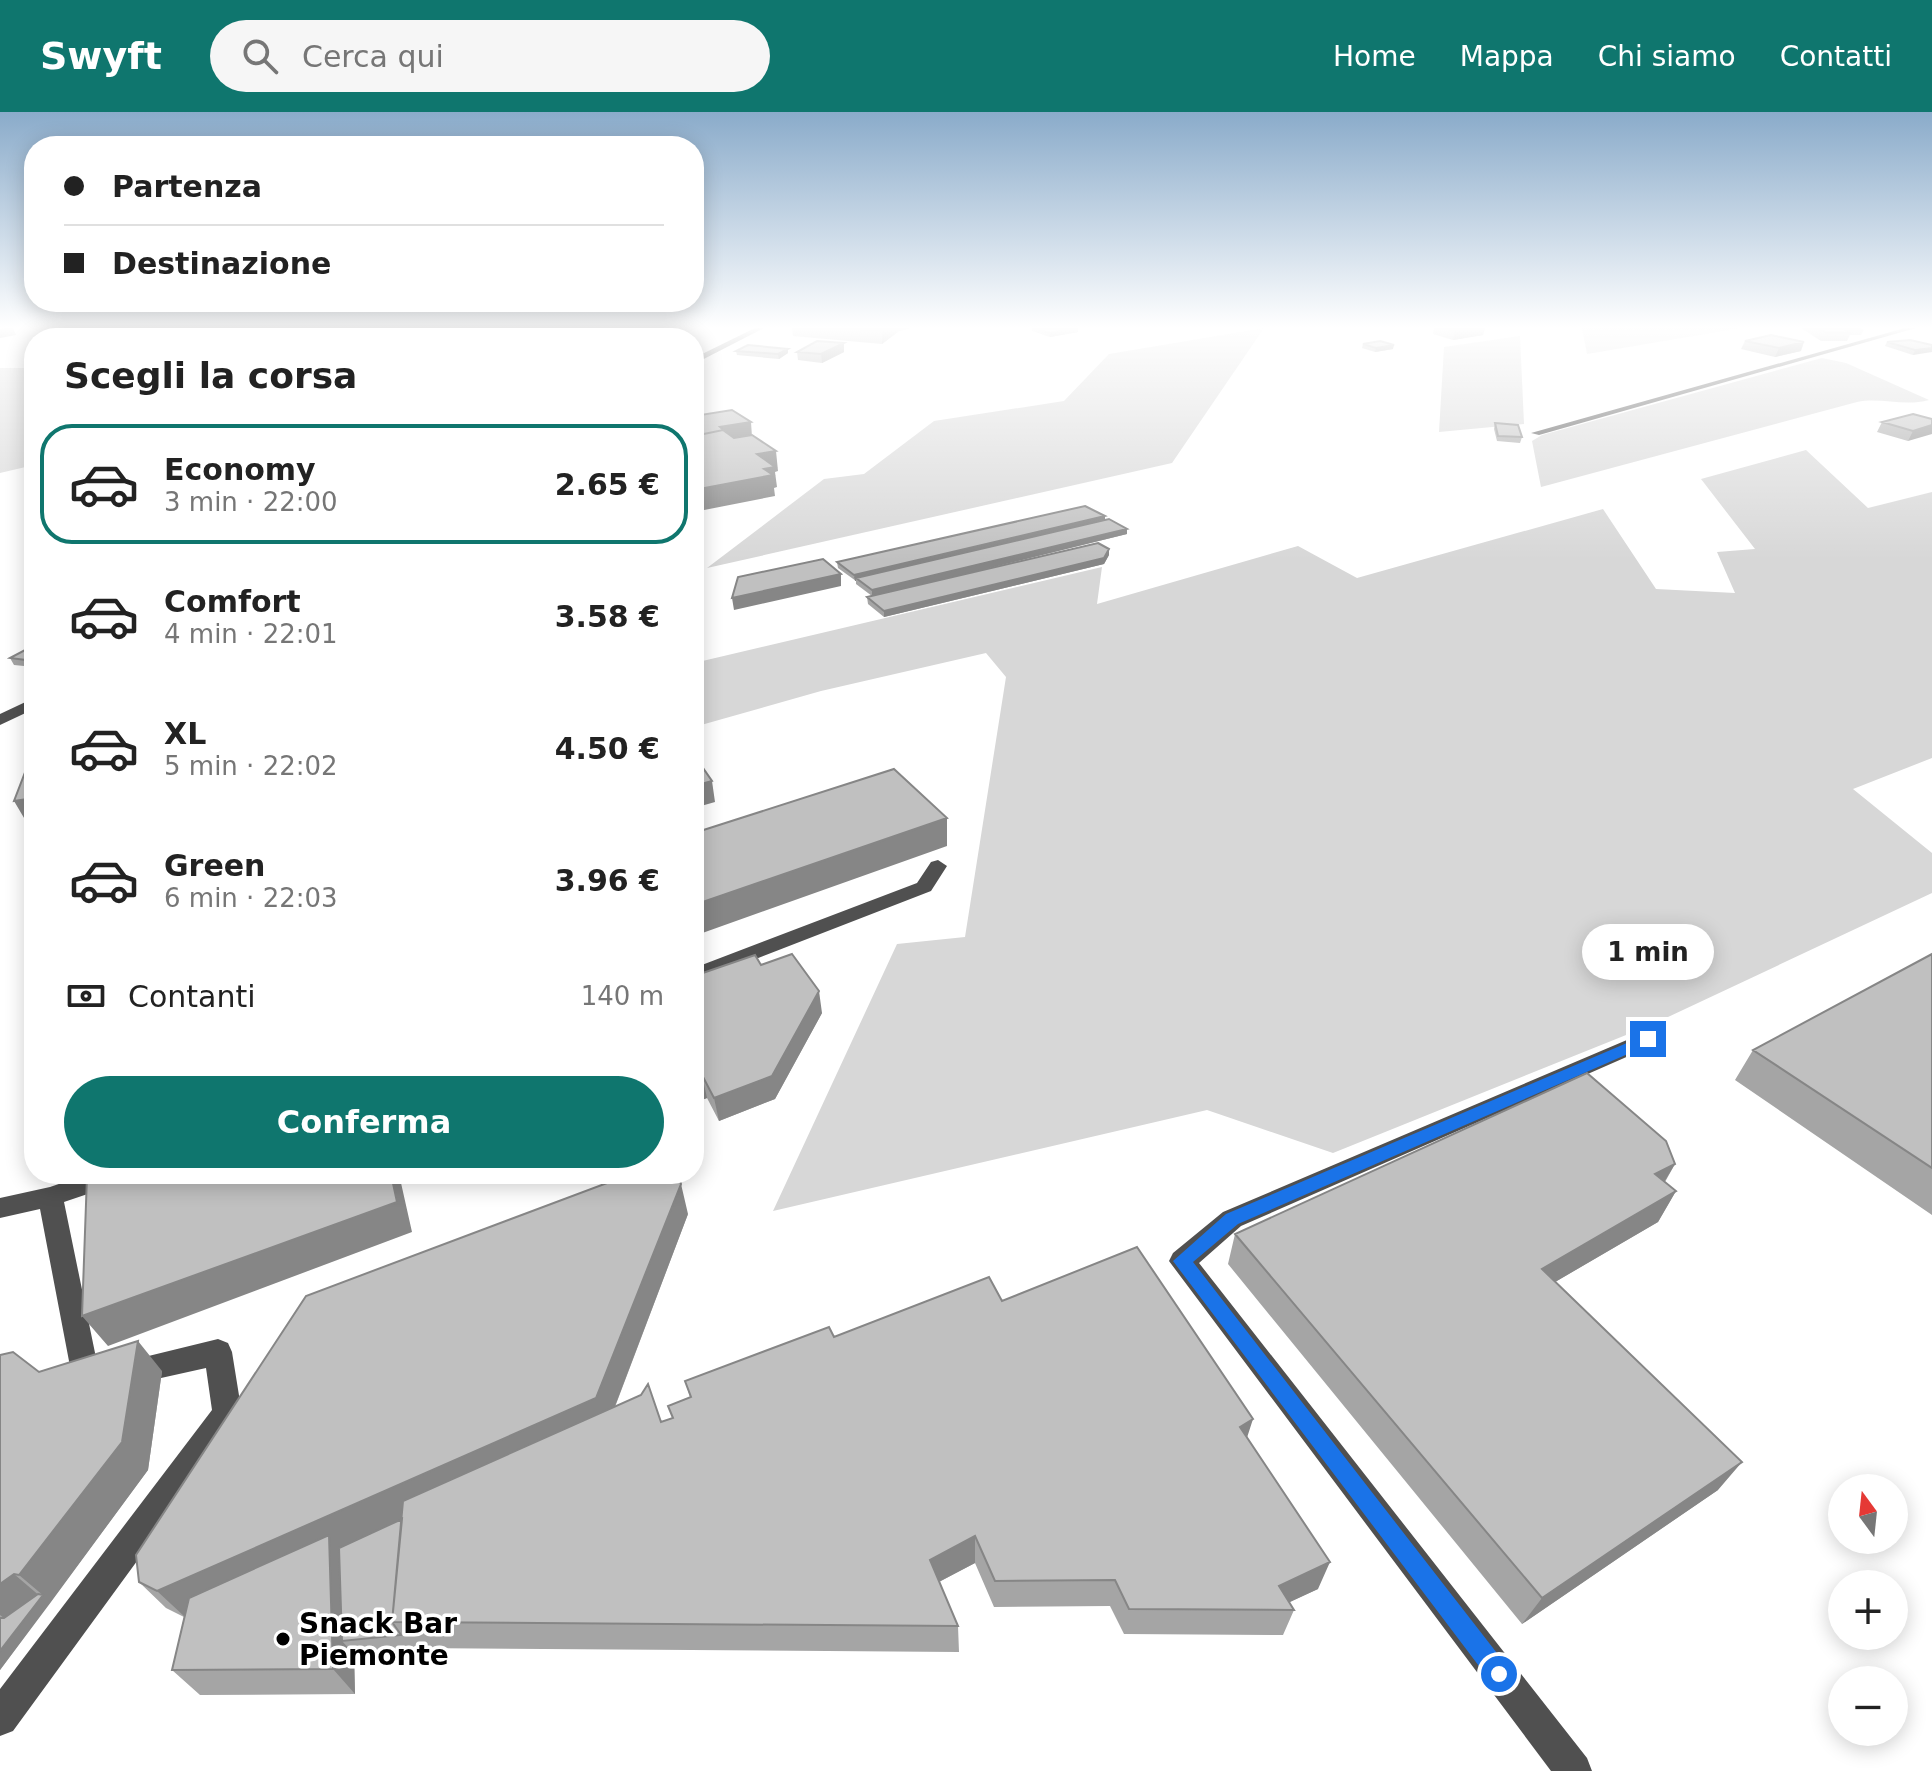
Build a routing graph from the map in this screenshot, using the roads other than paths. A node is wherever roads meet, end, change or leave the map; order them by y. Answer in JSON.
{"nodes":[{"id":1,"x":1635,"y":405,"type":"edge"},
{"id":2,"x":1536,"y":433,"type":"dead end"},
{"id":3,"x":24,"y":708,"type":"edge"},
{"id":4,"x":0,"y":720,"type":"edge"},
{"id":5,"x":938,"y":866,"type":"dead end"},
{"id":6,"x":704,"y":972,"type":"edge"},
{"id":7,"x":1648,"y":1039,"type":"dead end"},
{"id":8,"x":88,"y":1184,"type":"edge"},
{"id":9,"x":50,"y":1197,"type":"junction"},
{"id":10,"x":0,"y":1208,"type":"edge"},
{"id":11,"x":0,"y":1718,"type":"edge"},
{"id":12,"x":1574,"y":1771,"type":"edge"}],
"edges":[{"from":1,"to":2,"type":"street"},
{"from":3,"to":4,"type":"street"},
{"from":5,"to":6,"type":"street"},
{"from":7,"to":12,"type":"street"},
{"from":8,"to":9,"type":"street"},
{"from":9,"to":10,"type":"street"},
{"from":9,"to":11,"type":"street"}]}
